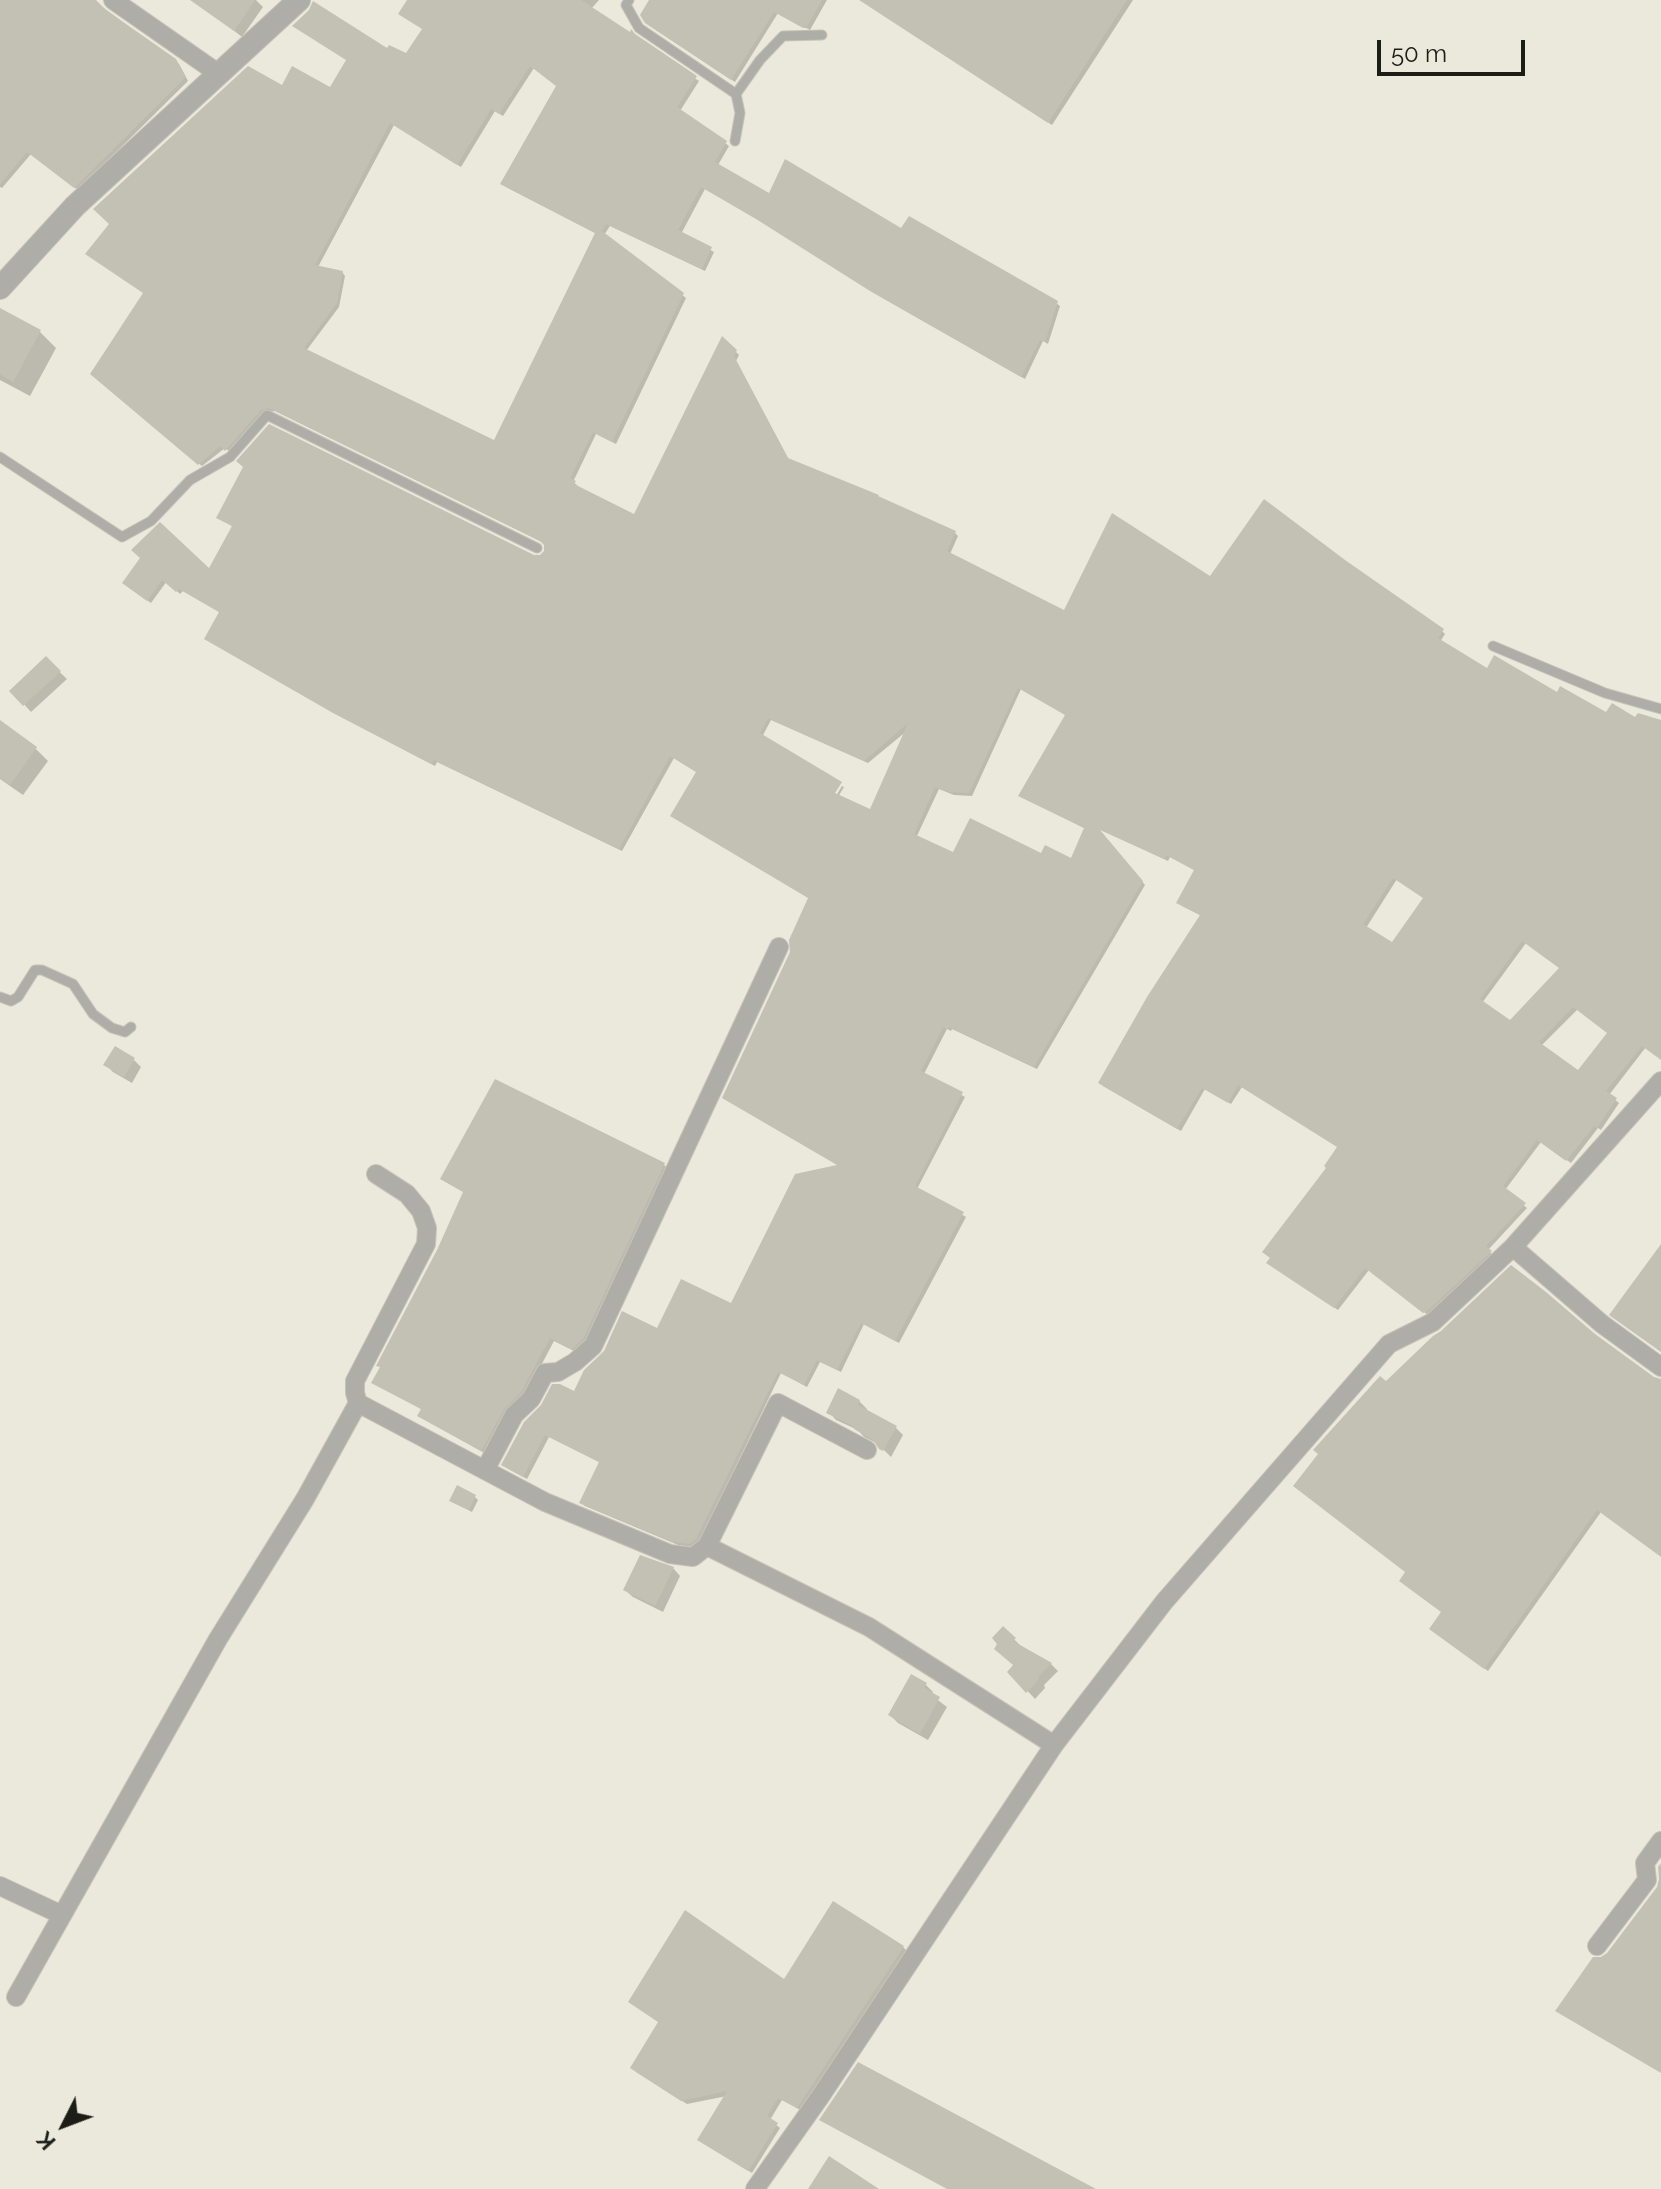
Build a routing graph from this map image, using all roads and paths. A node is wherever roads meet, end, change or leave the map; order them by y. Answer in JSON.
{"nodes":[{"id":1,"x":113,"y":0,"type":"edge"},
{"id":2,"x":299,"y":0,"type":"edge"},
{"id":3,"x":629,"y":0,"type":"edge"},
{"id":4,"x":822,"y":35,"type":"dead end"},
{"id":5,"x":219,"y":74,"type":"junction"},
{"id":6,"x":736,"y":94,"type":"junction"},
{"id":7,"x":735,"y":141,"type":"dead end"},
{"id":8,"x":0,"y":288,"type":"edge"},
{"id":9,"x":0,"y":457,"type":"edge"},
{"id":10,"x":537,"y":548,"type":"dead end"},
{"id":11,"x":1493,"y":646,"type":"dead end"},
{"id":12,"x":1661,"y":709,"type":"edge"},
{"id":13,"x":779,"y":947,"type":"dead end"},
{"id":14,"x":0,"y":997,"type":"edge"},
{"id":15,"x":131,"y":1027,"type":"dead end"},
{"id":16,"x":1661,"y":1081,"type":"edge"},
{"id":17,"x":376,"y":1174,"type":"dead end"},
{"id":18,"x":1513,"y":1247,"type":"junction"},
{"id":19,"x":1661,"y":1367,"type":"edge"},
{"id":20,"x":358,"y":1403,"type":"junction"},
{"id":21,"x":867,"y":1450,"type":"dead end"},
{"id":22,"x":485,"y":1470,"type":"junction"},
{"id":23,"x":707,"y":1546,"type":"junction"},
{"id":24,"x":1054,"y":1745,"type":"junction"},
{"id":25,"x":1661,"y":1841,"type":"edge"},
{"id":26,"x":0,"y":1886,"type":"edge"},
{"id":27,"x":62,"y":1915,"type":"junction"},
{"id":28,"x":1597,"y":1946,"type":"dead end"},
{"id":29,"x":16,"y":1997,"type":"dead end"},
{"id":30,"x":755,"y":2189,"type":"edge"}],
"edges":[{"from":1,"to":5,"type":"street"},
{"from":2,"to":5,"type":"street"},
{"from":3,"to":6,"type":"lane"},
{"from":4,"to":6,"type":"lane"},
{"from":5,"to":8,"type":"street"},
{"from":6,"to":7,"type":"lane"},
{"from":9,"to":10,"type":"lane"},
{"from":11,"to":12,"type":"lane"},
{"from":13,"to":22,"type":"street"},
{"from":14,"to":15,"type":"lane"},
{"from":16,"to":18,"type":"street"},
{"from":17,"to":20,"type":"street"},
{"from":18,"to":19,"type":"street"},
{"from":18,"to":24,"type":"street"},
{"from":20,"to":22,"type":"street"},
{"from":20,"to":27,"type":"street"},
{"from":21,"to":23,"type":"street"},
{"from":22,"to":23,"type":"street"},
{"from":23,"to":24,"type":"street"},
{"from":24,"to":30,"type":"street"},
{"from":25,"to":28,"type":"street"},
{"from":26,"to":27,"type":"street"},
{"from":27,"to":29,"type":"street"}]}
